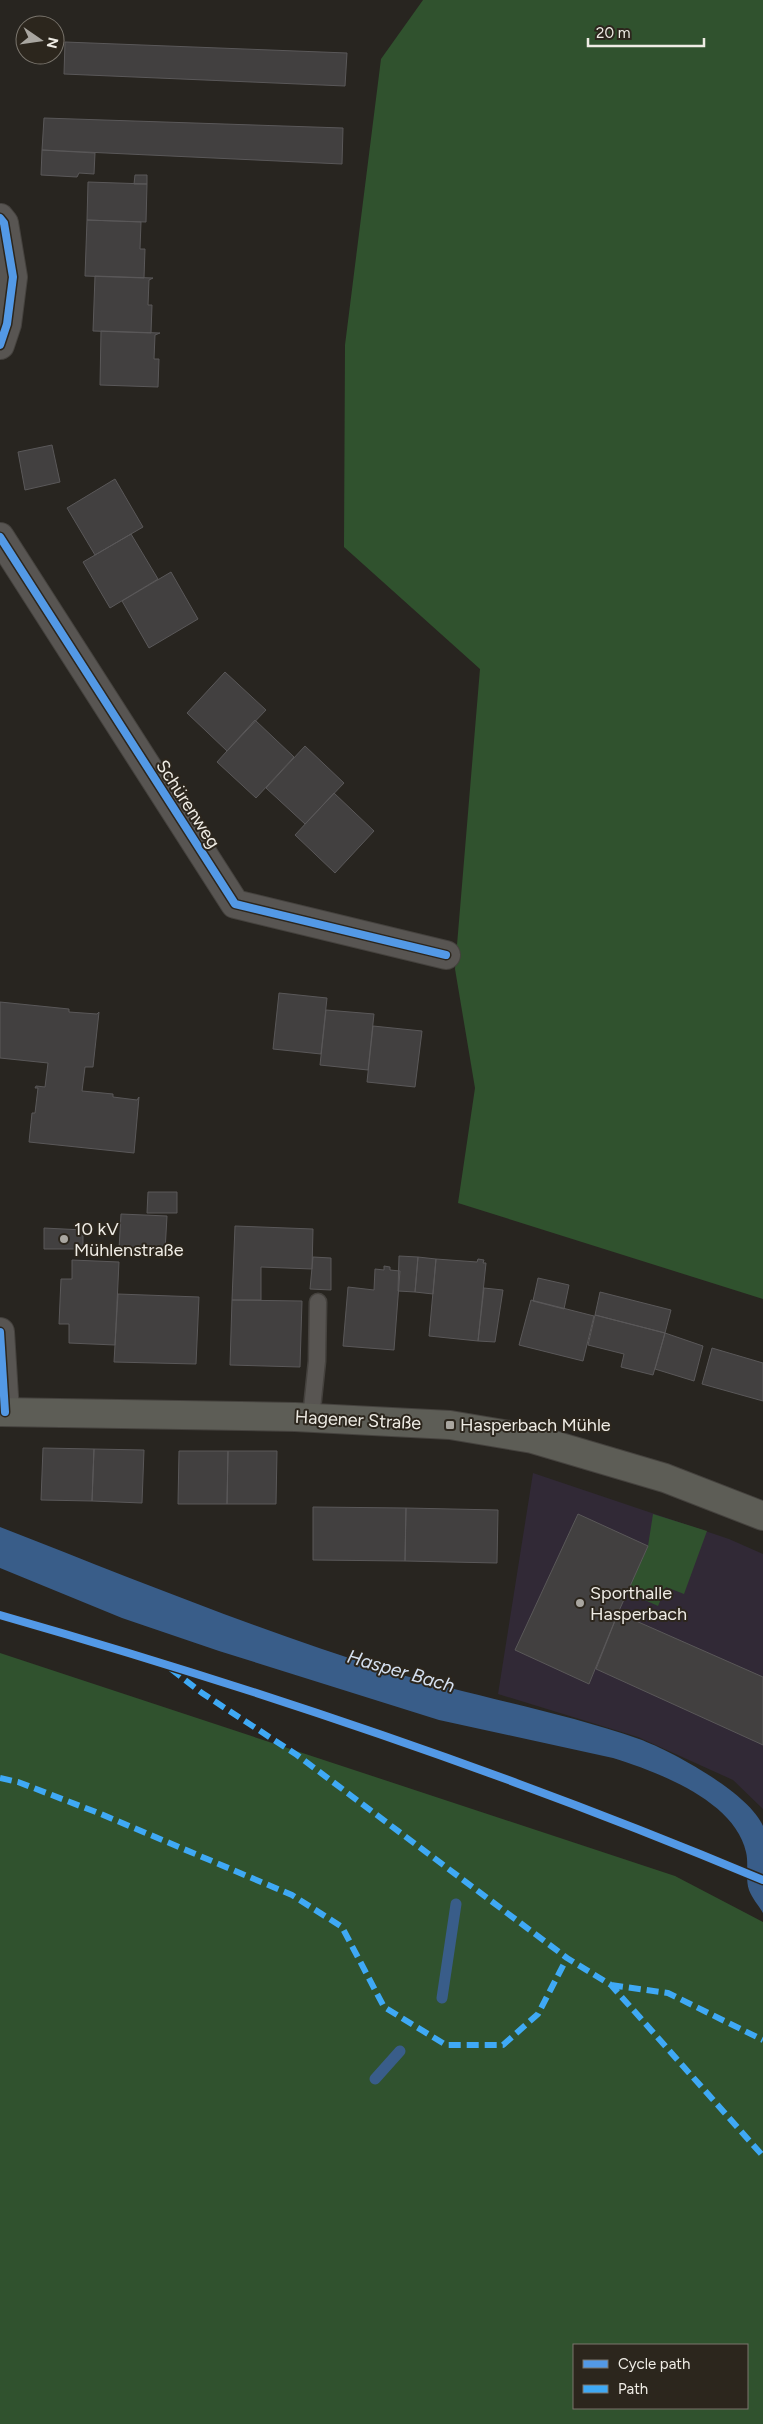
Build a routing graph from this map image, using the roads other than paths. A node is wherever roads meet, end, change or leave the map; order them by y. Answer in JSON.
{"nodes":[{"id":1,"x":0,"y":218,"type":"edge"},
{"id":2,"x":0,"y":345,"type":"edge"},
{"id":3,"x":0,"y":538,"type":"edge"},
{"id":4,"x":446,"y":955,"type":"dead end"},
{"id":5,"x":318,"y":1302,"type":"dead end"},
{"id":6,"x":0,"y":1332,"type":"edge"},
{"id":7,"x":2,"y":1412,"type":"edge"},
{"id":8,"x":311,"y":1418,"type":"junction"},
{"id":9,"x":763,"y":1516,"type":"edge"}],
"edges":[{"from":1,"to":2,"type":"street"},
{"from":3,"to":4,"type":"street","name":"Schürenweg"},
{"from":5,"to":8,"type":"lane"},
{"from":6,"to":7,"type":"street"},
{"from":7,"to":8,"type":"main road","name":"Hagener Straße"},
{"from":8,"to":9,"type":"main road","name":"Hagener Straße"}]}
